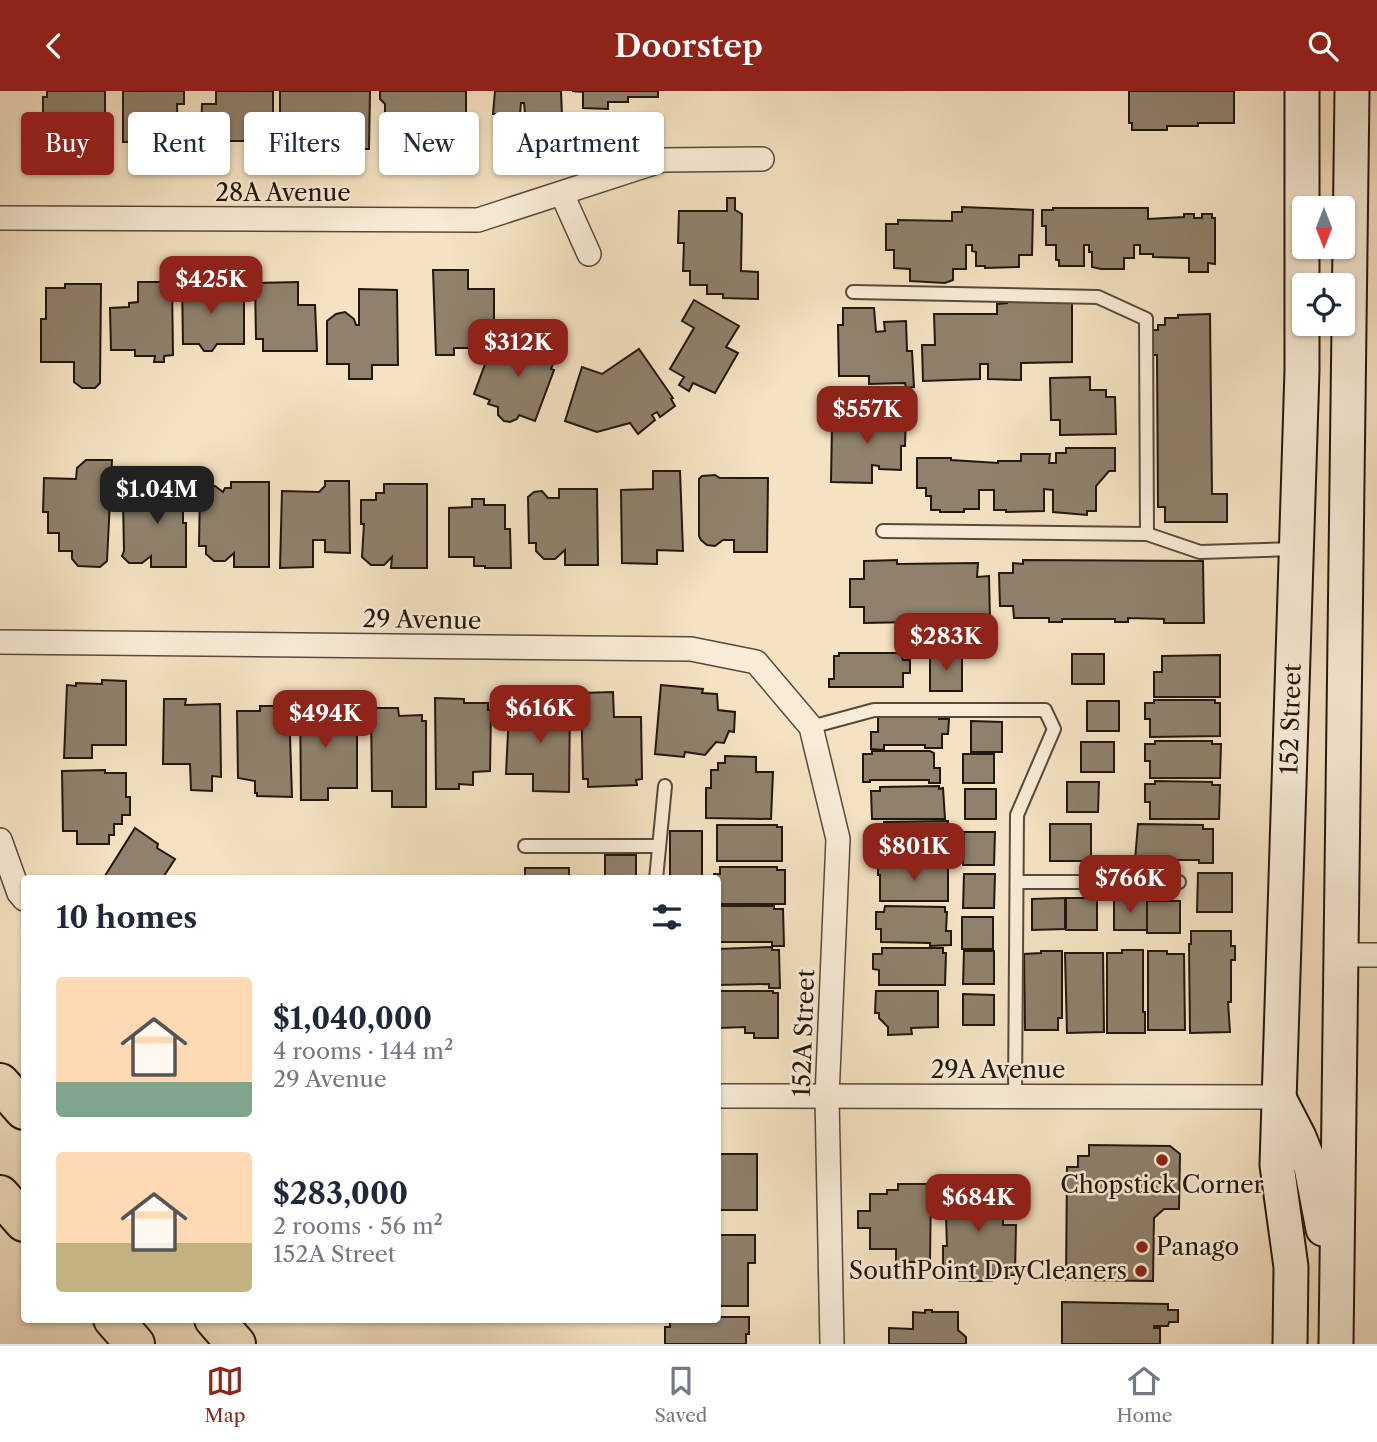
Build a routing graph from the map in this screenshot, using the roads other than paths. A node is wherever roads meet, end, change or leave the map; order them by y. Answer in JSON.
{"nodes":[{"id":1,"x":1302,"y":91,"type":"edge"},
{"id":2,"x":1352,"y":91,"type":"edge"},
{"id":3,"x":762,"y":159,"type":"dead end"},
{"id":4,"x":562,"y":194,"type":"junction"},
{"id":5,"x":0,"y":218,"type":"edge"},
{"id":6,"x":589,"y":254,"type":"dead end"},
{"id":7,"x":853,"y":292,"type":"dead end"},
{"id":8,"x":883,"y":531,"type":"dead end"},
{"id":9,"x":1147,"y":534,"type":"junction"},
{"id":10,"x":1297,"y":549,"type":"junction"},
{"id":11,"x":0,"y":642,"type":"edge"},
{"id":12,"x":811,"y":727,"type":"junction"},
{"id":13,"x":665,"y":786,"type":"dead end"},
{"id":14,"x":0,"y":840,"type":"edge"},
{"id":15,"x":525,"y":846,"type":"dead end"},
{"id":16,"x":659,"y":846,"type":"junction"},
{"id":17,"x":656,"y":875,"type":"edge"},
{"id":18,"x":1018,"y":882,"type":"junction"},
{"id":19,"x":1179,"y":882,"type":"dead end"},
{"id":20,"x":21,"y":893,"type":"edge"},
{"id":21,"x":1340,"y":955,"type":"junction"},
{"id":22,"x":1377,"y":955,"type":"edge"},
{"id":23,"x":0,"y":1083,"type":"edge"},
{"id":24,"x":721,"y":1096,"type":"edge"},
{"id":25,"x":1015,"y":1096,"type":"junction"},
{"id":26,"x":827,"y":1097,"type":"junction"},
{"id":27,"x":1278,"y":1097,"type":"junction"},
{"id":28,"x":21,"y":1107,"type":"edge"},
{"id":29,"x":0,"y":1195,"type":"edge"},
{"id":30,"x":21,"y":1219,"type":"edge"},
{"id":31,"x":1336,"y":1293,"type":"junction"},
{"id":32,"x":117,"y":1323,"type":"edge"},
{"id":33,"x":218,"y":1323,"type":"edge"},
{"id":34,"x":135,"y":1344,"type":"edge"},
{"id":35,"x":236,"y":1344,"type":"edge"},
{"id":36,"x":832,"y":1344,"type":"edge"},
{"id":37,"x":1290,"y":1344,"type":"edge"},
{"id":38,"x":1336,"y":1344,"type":"edge"}],
"edges":[{"from":1,"to":10,"type":"main road","name":"152 Street"},
{"from":2,"to":21,"type":"main road","name":"152 Street"},
{"from":3,"to":4,"type":"street","name":"28A Avenue"},
{"from":4,"to":5,"type":"street","name":"28A Avenue"},
{"from":4,"to":6,"type":"street"},
{"from":7,"to":9,"type":"lane"},
{"from":8,"to":9,"type":"lane"},
{"from":9,"to":10,"type":"lane"},
{"from":10,"to":27,"type":"main road","name":"152 Street"},
{"from":11,"to":12,"type":"street","name":"29 Avenue"},
{"from":12,"to":18,"type":"lane"},
{"from":12,"to":26,"type":"street","name":"152A Street"},
{"from":13,"to":16,"type":"lane"},
{"from":14,"to":20,"type":"street"},
{"from":15,"to":16,"type":"lane"},
{"from":16,"to":17,"type":"lane"},
{"from":18,"to":19,"type":"lane"},
{"from":18,"to":25,"type":"lane"},
{"from":21,"to":22,"type":"street"},
{"from":21,"to":31,"type":"main road","name":"152 Street"},
{"from":23,"to":28,"type":"highway"},
{"from":24,"to":26,"type":"street","name":"29A Avenue"},
{"from":25,"to":26,"type":"street","name":"29A Avenue"},
{"from":25,"to":27,"type":"street","name":"29A Avenue"},
{"from":26,"to":36,"type":"street","name":"152A Street"},
{"from":27,"to":31,"type":"main road"},
{"from":27,"to":37,"type":"main road","name":"152 Street"},
{"from":29,"to":30,"type":"highway"},
{"from":31,"to":38,"type":"main road","name":"152 Street"},
{"from":32,"to":34,"type":"highway"},
{"from":33,"to":35,"type":"highway"}]}
